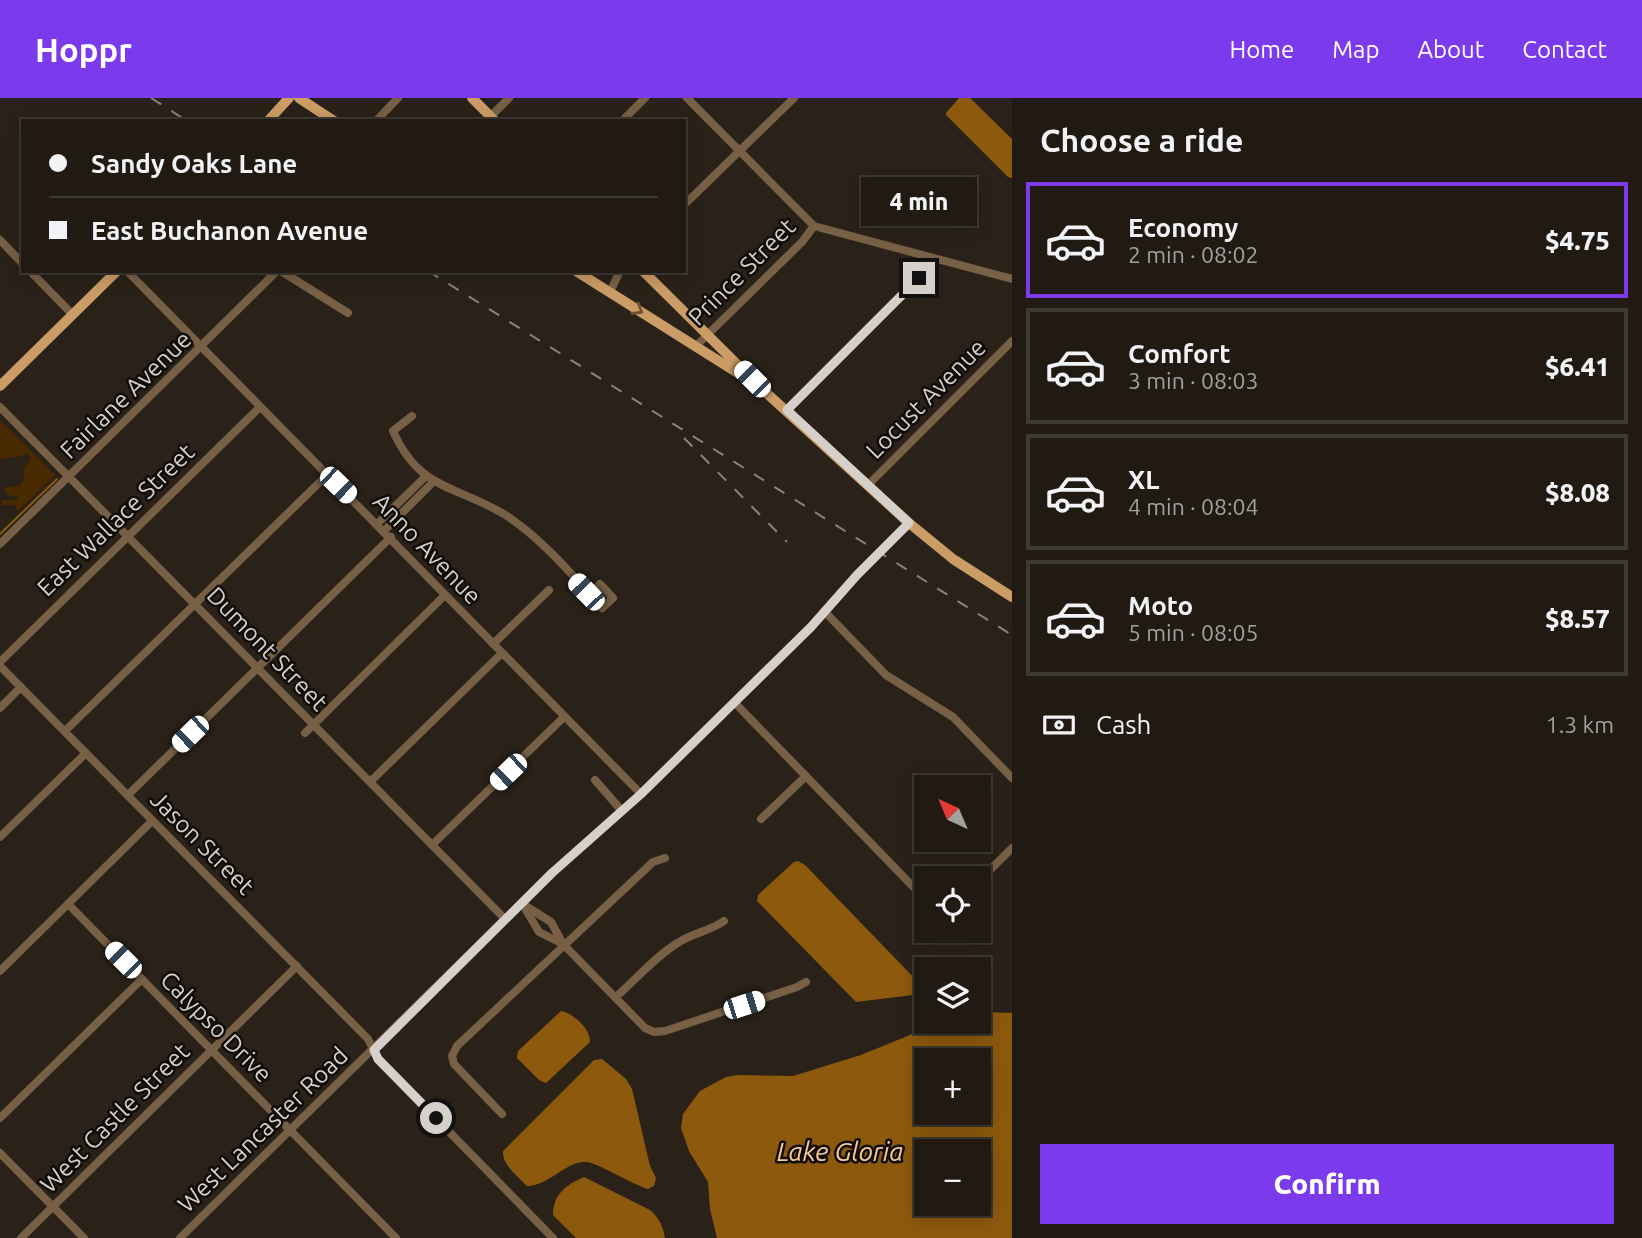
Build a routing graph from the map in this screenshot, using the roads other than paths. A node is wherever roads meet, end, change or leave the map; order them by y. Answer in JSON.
{"nodes":[{"id":1,"x":289,"y":98,"type":"edge"},
{"id":2,"x":299,"y":98,"type":"edge"},
{"id":3,"x":398,"y":98,"type":"edge"},
{"id":4,"x":472,"y":98,"type":"edge"},
{"id":5,"x":509,"y":98,"type":"edge"},
{"id":6,"x":645,"y":98,"type":"edge"},
{"id":7,"x":687,"y":98,"type":"edge"},
{"id":8,"x":794,"y":98,"type":"edge"},
{"id":9,"x":270,"y":119,"type":"edge"},
{"id":10,"x":331,"y":119,"type":"edge"},
{"id":11,"x":378,"y":119,"type":"edge"},
{"id":12,"x":490,"y":119,"type":"edge"},
{"id":13,"x":624,"y":119,"type":"edge"},
{"id":14,"x":740,"y":151,"type":"junction"},
{"id":15,"x":686,"y":203,"type":"edge"},
{"id":16,"x":814,"y":226,"type":"junction"},
{"id":17,"x":0,"y":240,"type":"edge"},
{"id":18,"x":937,"y":260,"type":"junction"},
{"id":19,"x":21,"y":262,"type":"edge"},
{"id":20,"x":32,"y":273,"type":"edge"},
{"id":21,"x":115,"y":273,"type":"edge"},
{"id":22,"x":129,"y":273,"type":"edge"},
{"id":23,"x":277,"y":273,"type":"edge"},
{"id":24,"x":282,"y":273,"type":"edge"},
{"id":25,"x":579,"y":273,"type":"edge"},
{"id":26,"x":619,"y":273,"type":"edge"},
{"id":27,"x":645,"y":273,"type":"edge"},
{"id":28,"x":1012,"y":279,"type":"edge"},
{"id":29,"x":610,"y":292,"type":"junction"},
{"id":30,"x":348,"y":313,"type":"dead end"},
{"id":31,"x":73,"y":315,"type":"junction"},
{"id":32,"x":708,"y":335,"type":"junction"},
{"id":33,"x":1012,"y":341,"type":"edge"},
{"id":34,"x":697,"y":345,"type":"junction"},
{"id":35,"x":201,"y":348,"type":"junction"},
{"id":36,"x":0,"y":386,"type":"edge"},
{"id":37,"x":762,"y":388,"type":"junction"},
{"id":38,"x":0,"y":407,"type":"edge"},
{"id":39,"x":260,"y":407,"type":"junction"},
{"id":40,"x":787,"y":410,"type":"junction"},
{"id":41,"x":412,"y":416,"type":"dead end"},
{"id":42,"x":327,"y":475,"type":"junction"},
{"id":43,"x":69,"y":477,"type":"junction"},
{"id":44,"x":425,"y":477,"type":"junction"},
{"id":45,"x":434,"y":481,"type":"junction"},
{"id":46,"x":868,"y":485,"type":"junction"},
{"id":47,"x":386,"y":515,"type":"junction"},
{"id":48,"x":394,"y":521,"type":"junction"},
{"id":49,"x":909,"y":523,"type":"junction"},
{"id":50,"x":377,"y":524,"type":"junction"},
{"id":51,"x":388,"y":534,"type":"junction"},
{"id":52,"x":128,"y":535,"type":"junction"},
{"id":53,"x":0,"y":544,"type":"edge"},
{"id":54,"x":549,"y":590,"type":"dead end"},
{"id":55,"x":445,"y":595,"type":"junction"},
{"id":56,"x":589,"y":595,"type":"dead end"},
{"id":57,"x":1012,"y":597,"type":"edge"},
{"id":58,"x":196,"y":604,"type":"junction"},
{"id":59,"x":824,"y":611,"type":"junction"},
{"id":60,"x":493,"y":644,"type":"junction"},
{"id":61,"x":502,"y":653,"type":"junction"},
{"id":62,"x":0,"y":664,"type":"edge"},
{"id":63,"x":257,"y":668,"type":"junction"},
{"id":64,"x":22,"y":687,"type":"junction"},
{"id":65,"x":734,"y":702,"type":"junction"},
{"id":66,"x":0,"y":708,"type":"edge"},
{"id":67,"x":565,"y":717,"type":"junction"},
{"id":68,"x":314,"y":725,"type":"junction"},
{"id":69,"x":65,"y":732,"type":"junction"},
{"id":70,"x":305,"y":733,"type":"dead end"},
{"id":71,"x":86,"y":753,"type":"junction"},
{"id":72,"x":806,"y":776,"type":"junction"},
{"id":73,"x":1012,"y":778,"type":"edge"},
{"id":74,"x":595,"y":780,"type":"dead end"},
{"id":75,"x":370,"y":782,"type":"junction"},
{"id":76,"x":641,"y":794,"type":"junction"},
{"id":77,"x":128,"y":795,"type":"junction"},
{"id":78,"x":622,"y":811,"type":"junction"},
{"id":79,"x":761,"y":819,"type":"dead end"},
{"id":80,"x":152,"y":821,"type":"junction"},
{"id":81,"x":0,"y":837,"type":"edge"},
{"id":82,"x":432,"y":845,"type":"junction"},
{"id":83,"x":1012,"y":848,"type":"edge"},
{"id":84,"x":665,"y":858,"type":"dead end"},
{"id":85,"x":991,"y":868,"type":"edge"},
{"id":86,"x":914,"y":888,"type":"edge"},
{"id":87,"x":522,"y":903,"type":"junction"},
{"id":88,"x":68,"y":904,"type":"junction"},
{"id":89,"x":505,"y":919,"type":"junction"},
{"id":90,"x":724,"y":921,"type":"dead end"},
{"id":91,"x":555,"y":928,"type":"junction"},
{"id":92,"x":546,"y":936,"type":"junction"},
{"id":93,"x":563,"y":944,"type":"junction"},
{"id":94,"x":297,"y":966,"type":"junction"},
{"id":95,"x":0,"y":971,"type":"edge"},
{"id":96,"x":142,"y":979,"type":"junction"},
{"id":97,"x":806,"y":982,"type":"dead end"},
{"id":98,"x":616,"y":997,"type":"junction"},
{"id":99,"x":212,"y":1050,"type":"junction"},
{"id":100,"x":374,"y":1050,"type":"junction"},
{"id":101,"x":502,"y":1114,"type":"dead end"},
{"id":102,"x":0,"y":1118,"type":"edge"},
{"id":103,"x":291,"y":1130,"type":"junction"},
{"id":104,"x":0,"y":1153,"type":"edge"},
{"id":105,"x":53,"y":1206,"type":"junction"},
{"id":106,"x":21,"y":1238,"type":"edge"},
{"id":107,"x":84,"y":1238,"type":"edge"},
{"id":108,"x":180,"y":1238,"type":"edge"},
{"id":109,"x":396,"y":1238,"type":"edge"},
{"id":110,"x":553,"y":1238,"type":"edge"}],
"edges":[{"from":1,"to":9,"type":"main road"},
{"from":2,"to":10,"type":"main road"},
{"from":3,"to":11,"type":"street"},
{"from":4,"to":12,"type":"main road"},
{"from":5,"to":12,"type":"street"},
{"from":6,"to":13,"type":"street"},
{"from":7,"to":14,"type":"street"},
{"from":8,"to":14,"type":"street"},
{"from":14,"to":15,"type":"street"},
{"from":14,"to":16,"type":"street"},
{"from":16,"to":18,"type":"street"},
{"from":16,"to":32,"type":"street","name":"Prince Street"},
{"from":17,"to":19,"type":"street"},
{"from":18,"to":28,"type":"street"},
{"from":18,"to":40,"type":"street"},
{"from":20,"to":31,"type":"street"},
{"from":21,"to":31,"type":"main road"},
{"from":22,"to":35,"type":"street","name":"Anno Avenue"},
{"from":23,"to":35,"type":"street","name":"Fairlane Avenue"},
{"from":24,"to":30,"type":"street"},
{"from":25,"to":29,"type":"main road"},
{"from":26,"to":29,"type":"street"},
{"from":27,"to":32,"type":"main road"},
{"from":29,"to":34,"type":"main road","one_way":true},
{"from":31,"to":36,"type":"main road"},
{"from":32,"to":34,"type":"street","name":"Prince Street"},
{"from":32,"to":37,"type":"main road"},
{"from":33,"to":46,"type":"street","name":"Locust Avenue"},
{"from":34,"to":37,"type":"main road"},
{"from":35,"to":39,"type":"street","name":"Anno Avenue"},
{"from":35,"to":43,"type":"street","name":"Fairlane Avenue"},
{"from":37,"to":40,"type":"main road"},
{"from":38,"to":43,"type":"street","name":"Dumont Street"},
{"from":39,"to":42,"type":"street","name":"Anno Avenue"},
{"from":39,"to":52,"type":"street","name":"East Wallace Street"},
{"from":40,"to":46,"type":"main road"},
{"from":41,"to":44,"type":"street"},
{"from":42,"to":50,"type":"street","name":"Anno Avenue"},
{"from":42,"to":58,"type":"street"},
{"from":43,"to":52,"type":"street","name":"Dumont Street"},
{"from":43,"to":53,"type":"street","name":"Fairlane Avenue"},
{"from":44,"to":45,"type":"street"},
{"from":44,"to":47,"type":"street"},
{"from":45,"to":48,"type":"street"},
{"from":45,"to":56,"type":"street"},
{"from":46,"to":49,"type":"main road"},
{"from":47,"to":48,"type":"street"},
{"from":47,"to":50,"type":"street"},
{"from":48,"to":51,"type":"street"},
{"from":49,"to":57,"type":"main road"},
{"from":49,"to":59,"type":"street","name":"West Lancaster Road"},
{"from":50,"to":51,"type":"street","name":"Anno Avenue"},
{"from":51,"to":55,"type":"street","name":"Anno Avenue"},
{"from":51,"to":63,"type":"street"},
{"from":52,"to":58,"type":"street","name":"Dumont Street"},
{"from":52,"to":62,"type":"street","name":"East Wallace Street"},
{"from":54,"to":60,"type":"street"},
{"from":55,"to":60,"type":"street","name":"Anno Avenue"},
{"from":55,"to":68,"type":"street"},
{"from":58,"to":63,"type":"street","name":"Dumont Street"},
{"from":58,"to":69,"type":"street"},
{"from":59,"to":65,"type":"street","name":"West Lancaster Road"},
{"from":59,"to":73,"type":"street"},
{"from":60,"to":61,"type":"street","name":"Anno Avenue"},
{"from":61,"to":67,"type":"street","name":"Anno Avenue"},
{"from":61,"to":75,"type":"street"},
{"from":62,"to":64,"type":"street","name":"Jason Street"},
{"from":63,"to":68,"type":"street","name":"Dumont Street"},
{"from":63,"to":77,"type":"street"},
{"from":64,"to":66,"type":"street"},
{"from":64,"to":69,"type":"street","name":"Jason Street"},
{"from":65,"to":72,"type":"street"},
{"from":65,"to":76,"type":"street","name":"West Lancaster Road"},
{"from":67,"to":76,"type":"street","name":"Anno Avenue"},
{"from":67,"to":82,"type":"street"},
{"from":68,"to":70,"type":"street"},
{"from":68,"to":75,"type":"street","name":"Dumont Street"},
{"from":69,"to":71,"type":"street","name":"Jason Street"},
{"from":71,"to":77,"type":"street","name":"Jason Street"},
{"from":71,"to":81,"type":"street"},
{"from":72,"to":79,"type":"street"},
{"from":72,"to":86,"type":"street"},
{"from":74,"to":78,"type":"street"},
{"from":75,"to":82,"type":"street","name":"Dumont Street"},
{"from":76,"to":78,"type":"street","name":"West Lancaster Road"},
{"from":77,"to":80,"type":"street","name":"Jason Street"},
{"from":78,"to":87,"type":"street","name":"West Lancaster Road"},
{"from":80,"to":88,"type":"street"},
{"from":80,"to":94,"type":"street","name":"Jason Street"},
{"from":82,"to":89,"type":"street","name":"Dumont Street"},
{"from":83,"to":85,"type":"street"},
{"from":84,"to":93,"type":"street"},
{"from":87,"to":89,"type":"street","name":"West Lancaster Road"},
{"from":87,"to":91,"type":"street"},
{"from":87,"to":92,"type":"street"},
{"from":88,"to":95,"type":"street"},
{"from":88,"to":96,"type":"street","name":"Calypso Drive"},
{"from":89,"to":100,"type":"street","name":"West Lancaster Road"},
{"from":90,"to":98,"type":"street"},
{"from":91,"to":92,"type":"street"},
{"from":91,"to":93,"type":"street"},
{"from":92,"to":93,"type":"street"},
{"from":93,"to":98,"type":"street"},
{"from":93,"to":101,"type":"street"},
{"from":94,"to":99,"type":"street","name":"West Castle Street"},
{"from":94,"to":100,"type":"street","name":"Jason Street"},
{"from":96,"to":99,"type":"street","name":"Calypso Drive"},
{"from":96,"to":102,"type":"street"},
{"from":97,"to":98,"type":"street"},
{"from":99,"to":103,"type":"street","name":"Calypso Drive"},
{"from":99,"to":105,"type":"street","name":"West Castle Street"},
{"from":100,"to":103,"type":"street","name":"West Lancaster Road"},
{"from":100,"to":110,"type":"street","name":"Jason Street"},
{"from":103,"to":108,"type":"street","name":"West Lancaster Road"},
{"from":103,"to":109,"type":"street","name":"Calypso Drive"},
{"from":104,"to":105,"type":"street"},
{"from":105,"to":106,"type":"street","name":"West Castle Street"},
{"from":105,"to":107,"type":"street"}]}
